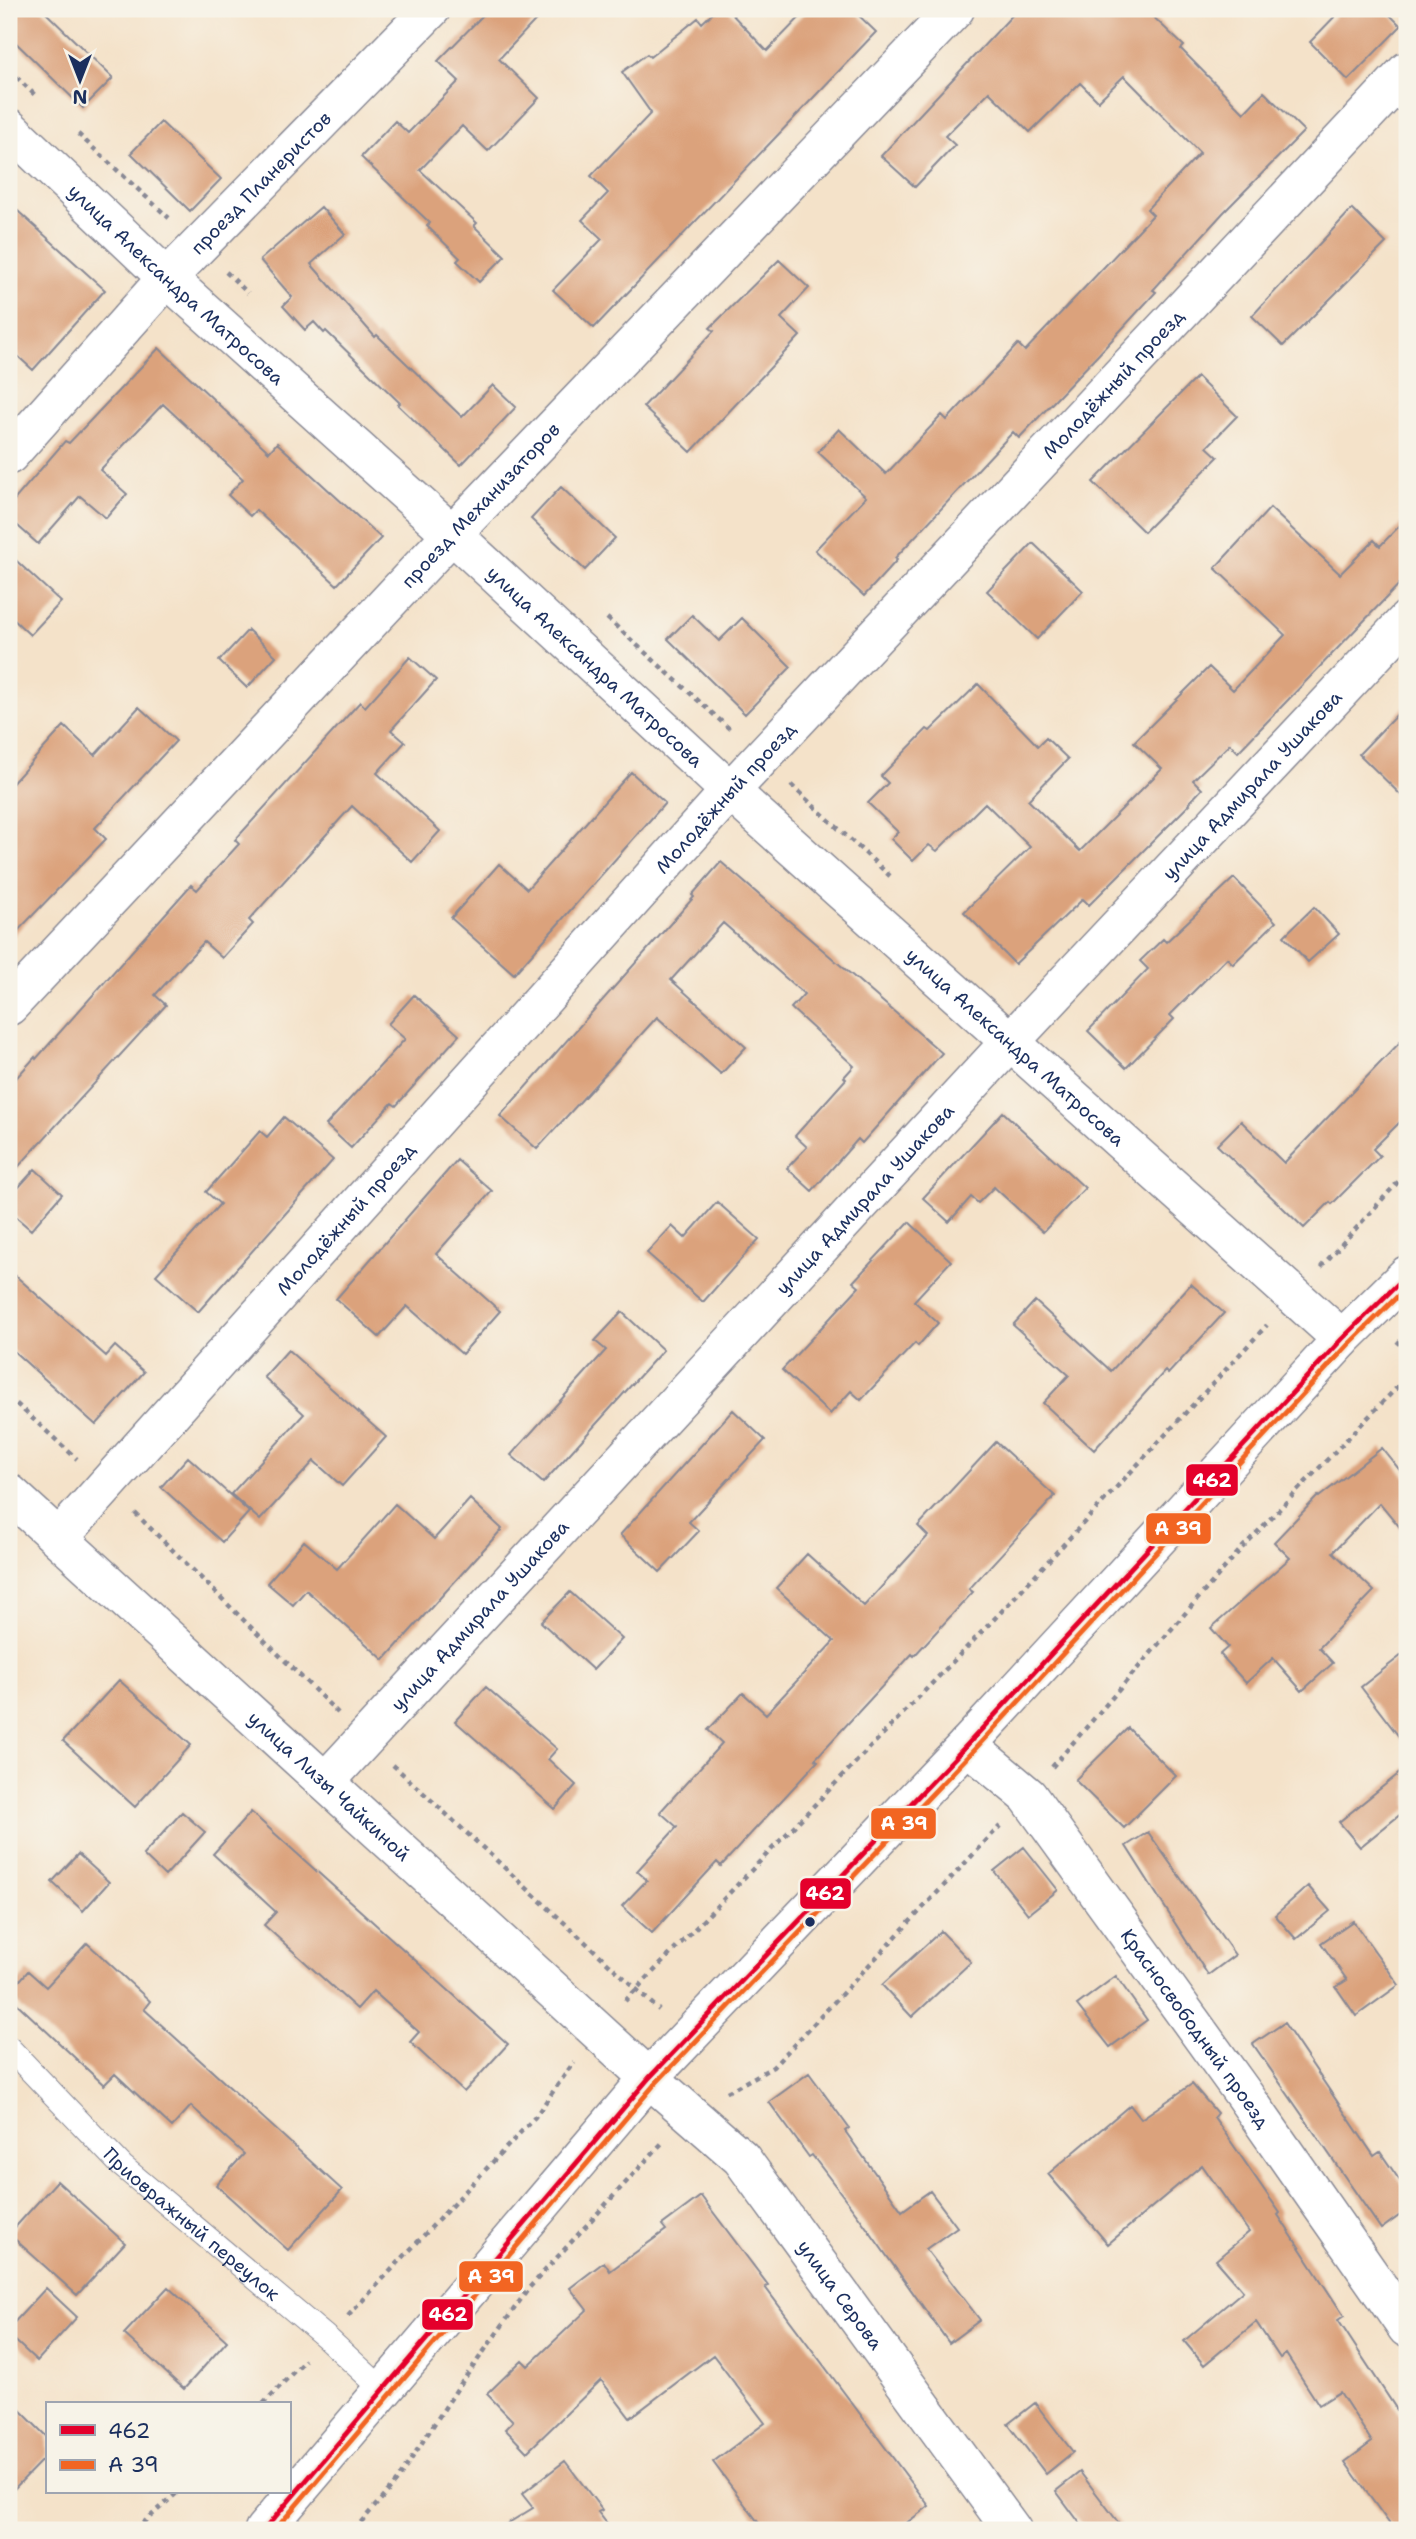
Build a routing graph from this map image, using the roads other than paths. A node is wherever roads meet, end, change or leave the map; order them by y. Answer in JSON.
{"nodes":[{"id":1,"x":431,"y":9,"type":"edge"},
{"id":2,"x":955,"y":9,"type":"edge"},
{"id":3,"x":1407,"y":71,"type":"edge"},
{"id":4,"x":9,"y":128,"type":"edge"},
{"id":5,"x":167,"y":278,"type":"junction"},
{"id":6,"x":9,"y":455,"type":"edge"},
{"id":7,"x":452,"y":534,"type":"junction"},
{"id":8,"x":1407,"y":620,"type":"edge"},
{"id":9,"x":730,"y":791,"type":"junction"},
{"id":10,"x":9,"y":1006,"type":"edge"},
{"id":11,"x":1009,"y":1043,"type":"junction"},
{"id":12,"x":1407,"y":1275,"type":"edge"},
{"id":13,"x":1342,"y":1339,"type":"junction"},
{"id":14,"x":9,"y":1493,"type":"edge"},
{"id":15,"x":59,"y":1538,"type":"junction"},
{"id":16,"x":967,"y":1745,"type":"junction"},
{"id":17,"x":326,"y":1781,"type":"junction"},
{"id":18,"x":9,"y":2048,"type":"edge"},
{"id":19,"x":649,"y":2078,"type":"junction"},
{"id":20,"x":1407,"y":2328,"type":"edge"},
{"id":21,"x":384,"y":2391,"type":"junction"},
{"id":22,"x":264,"y":2530,"type":"edge"},
{"id":23,"x":1012,"y":2530,"type":"edge"}],
"edges":[{"from":1,"to":5,"type":"street","name":"проезд Планеристов"},
{"from":2,"to":7,"type":"street","name":"проезд Механизаторов"},
{"from":3,"to":9,"type":"street","name":"Молодёжный проезд"},
{"from":4,"to":5,"type":"street","name":"улица Александра Матросова"},
{"from":5,"to":6,"type":"street","name":"проезд Планеристов"},
{"from":5,"to":7,"type":"street","name":"улица Александра Матросова"},
{"from":7,"to":9,"type":"street","name":"улица Александра Матросова"},
{"from":7,"to":10,"type":"street","name":"проезд Механизаторов"},
{"from":8,"to":11,"type":"street","name":"улица Адмирала Ушакова"},
{"from":9,"to":11,"type":"street","name":"улица Александра Матросова"},
{"from":9,"to":15,"type":"street","name":"Молодёжный проезд"},
{"from":11,"to":13,"type":"street","name":"улица Александра Матросова"},
{"from":11,"to":17,"type":"street","name":"улица Адмирала Ушакова"},
{"from":12,"to":13,"type":"street"},
{"from":13,"to":16,"type":"street"},
{"from":14,"to":15,"type":"street","name":"улица Лизы Чайкиной"},
{"from":15,"to":17,"type":"street","name":"улица Лизы Чайкиной"},
{"from":16,"to":19,"type":"street"},
{"from":16,"to":20,"type":"street","name":"Красносвободный проезд"},
{"from":17,"to":19,"type":"street","name":"улица Лизы Чайкиной"},
{"from":18,"to":21,"type":"lane","name":"Приовражный переулок"},
{"from":19,"to":21,"type":"street"},
{"from":19,"to":23,"type":"street","name":"улица Серова"},
{"from":21,"to":22,"type":"street"}]}
